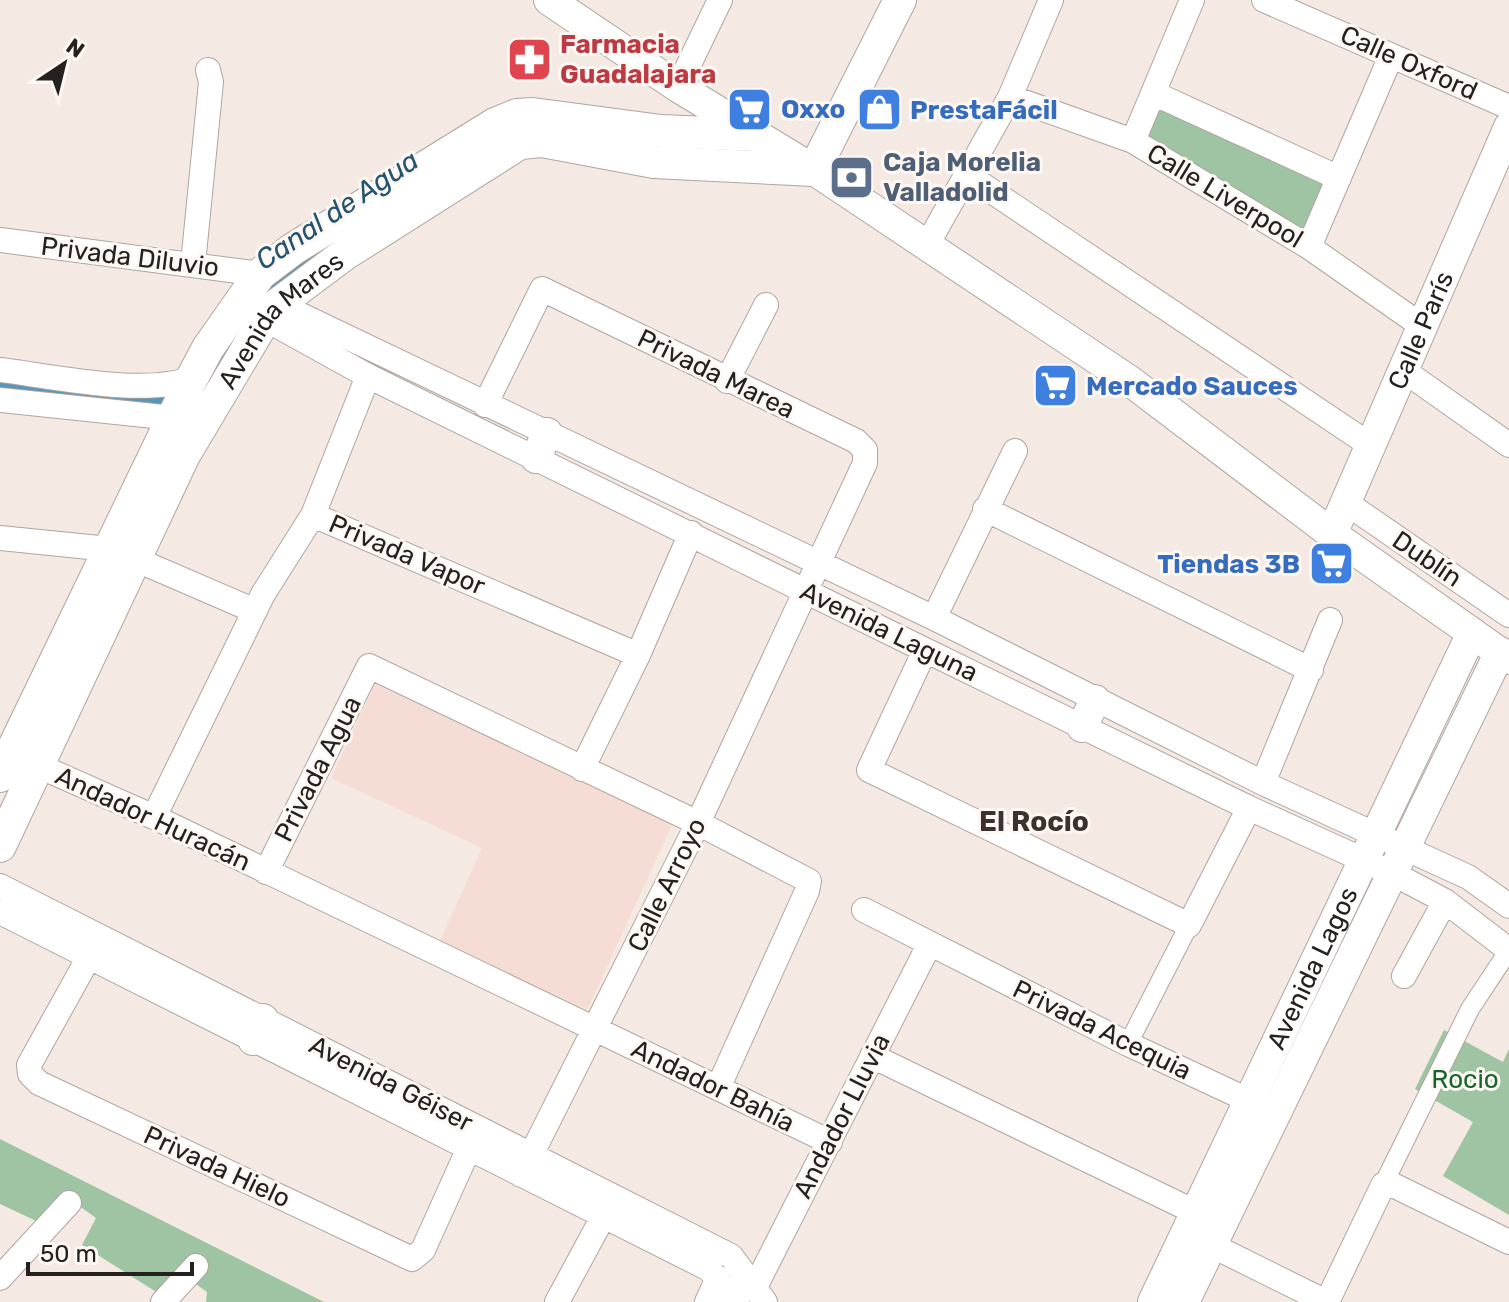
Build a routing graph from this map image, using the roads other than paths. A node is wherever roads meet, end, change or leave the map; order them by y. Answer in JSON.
{"nodes":[{"id":1,"x":549,"y":0,"type":"edge"},
{"id":2,"x":720,"y":0,"type":"edge"},
{"id":3,"x":900,"y":0,"type":"edge"},
{"id":4,"x":1051,"y":0,"type":"edge"},
{"id":5,"x":1192,"y":0,"type":"edge"},
{"id":6,"x":1264,"y":0,"type":"edge"},
{"id":7,"x":1391,"y":56,"type":"junction"},
{"id":8,"x":208,"y":70,"type":"dead end"},
{"id":9,"x":678,"y":87,"type":"junction"},
{"id":10,"x":1153,"y":93,"type":"junction"},
{"id":11,"x":1010,"y":97,"type":"junction"},
{"id":12,"x":1509,"y":107,"type":"edge"},
{"id":13,"x":1509,"y":127,"type":"edge"},
{"id":14,"x":756,"y":135,"type":"junction"},
{"id":15,"x":1133,"y":141,"type":"junction"},
{"id":16,"x":814,"y":170,"type":"junction"},
{"id":17,"x":966,"y":174,"type":"junction"},
{"id":18,"x":1339,"y":178,"type":"junction"},
{"id":19,"x":0,"y":240,"type":"edge"},
{"id":20,"x":927,"y":245,"type":"junction"},
{"id":21,"x":1309,"y":247,"type":"junction"},
{"id":22,"x":193,"y":264,"type":"junction"},
{"id":23,"x":260,"y":274,"type":"junction"},
{"id":24,"x":766,"y":305,"type":"dead end"},
{"id":25,"x":271,"y":312,"type":"junction"},
{"id":26,"x":1422,"y":326,"type":"junction"},
{"id":27,"x":0,"y":370,"type":"edge"},
{"id":28,"x":1403,"y":370,"type":"junction"},
{"id":29,"x":368,"y":376,"type":"junction"},
{"id":30,"x":192,"y":378,"type":"junction"},
{"id":31,"x":727,"y":381,"type":"junction"},
{"id":32,"x":0,"y":400,"type":"edge"},
{"id":33,"x":485,"y":405,"type":"junction"},
{"id":34,"x":173,"y":418,"type":"junction"},
{"id":35,"x":542,"y":445,"type":"junction"},
{"id":36,"x":1370,"y":445,"type":"junction"},
{"id":37,"x":1509,"y":445,"type":"edge"},
{"id":38,"x":1015,"y":451,"type":"dead end"},
{"id":39,"x":1345,"y":502,"type":"junction"},
{"id":40,"x":985,"y":509,"type":"junction"},
{"id":41,"x":313,"y":515,"type":"junction"},
{"id":42,"x":691,"y":533,"type":"junction"},
{"id":43,"x":1332,"y":534,"type":"junction"},
{"id":44,"x":0,"y":538,"type":"edge"},
{"id":45,"x":123,"y":555,"type":"junction"},
{"id":46,"x":817,"y":562,"type":"junction"},
{"id":47,"x":804,"y":590,"type":"junction"},
{"id":48,"x":255,"y":611,"type":"junction"},
{"id":49,"x":1509,"y":615,"type":"edge"},
{"id":50,"x":934,"y":618,"type":"junction"},
{"id":51,"x":1330,"y":620,"type":"dead end"},
{"id":52,"x":1472,"y":633,"type":"junction"},
{"id":53,"x":925,"y":650,"type":"junction"},
{"id":54,"x":638,"y":655,"type":"junction"},
{"id":55,"x":1504,"y":656,"type":"edge"},
{"id":56,"x":71,"y":665,"type":"junction"},
{"id":57,"x":1311,"y":670,"type":"junction"},
{"id":58,"x":1095,"y":700,"type":"junction"},
{"id":59,"x":1082,"y":727,"type":"junction"},
{"id":60,"x":39,"y":766,"type":"junction"},
{"id":61,"x":582,"y":769,"type":"junction"},
{"id":62,"x":0,"y":776,"type":"edge"},
{"id":63,"x":1263,"y":783,"type":"junction"},
{"id":64,"x":1249,"y":808,"type":"junction"},
{"id":65,"x":154,"y":817,"type":"junction"},
{"id":66,"x":698,"y":823,"type":"junction"},
{"id":67,"x":0,"y":846,"type":"edge"},
{"id":68,"x":1370,"y":847,"type":"junction"},
{"id":69,"x":1398,"y":861,"type":"junction"},
{"id":70,"x":266,"y":872,"type":"junction"},
{"id":71,"x":0,"y":886,"type":"edge"},
{"id":72,"x":1445,"y":901,"type":"junction"},
{"id":73,"x":1509,"y":906,"type":"edge"},
{"id":74,"x":864,"y":910,"type":"dead end"},
{"id":75,"x":0,"y":912,"type":"edge"},
{"id":76,"x":1189,"y":925,"type":"junction"},
{"id":77,"x":929,"y":945,"type":"junction"},
{"id":78,"x":1509,"y":950,"type":"edge"},
{"id":79,"x":89,"y":957,"type":"junction"},
{"id":80,"x":1404,"y":976,"type":"dead end"},
{"id":81,"x":258,"y":1030,"type":"junction"},
{"id":82,"x":595,"y":1030,"type":"junction"},
{"id":83,"x":1128,"y":1044,"type":"junction"},
{"id":84,"x":872,"y":1056,"type":"junction"},
{"id":85,"x":718,"y":1088,"type":"junction"},
{"id":86,"x":1247,"y":1100,"type":"junction"},
{"id":87,"x":1276,"y":1112,"type":"junction"},
{"id":88,"x":830,"y":1142,"type":"junction"},
{"id":89,"x":469,"y":1148,"type":"junction"},
{"id":90,"x":525,"y":1165,"type":"junction"},
{"id":91,"x":1383,"y":1185,"type":"junction"},
{"id":92,"x":69,"y":1203,"type":"dead end"},
{"id":93,"x":1195,"y":1212,"type":"junction"},
{"id":94,"x":603,"y":1217,"type":"junction"},
{"id":95,"x":1509,"y":1242,"type":"edge"},
{"id":96,"x":1211,"y":1245,"type":"junction"},
{"id":97,"x":196,"y":1266,"type":"dead end"},
{"id":98,"x":0,"y":1278,"type":"edge"},
{"id":99,"x":718,"y":1278,"type":"junction"},
{"id":100,"x":752,"y":1297,"type":"edge"},
{"id":101,"x":163,"y":1302,"type":"edge"},
{"id":102,"x":557,"y":1302,"type":"edge"},
{"id":103,"x":707,"y":1302,"type":"edge"},
{"id":104,"x":1153,"y":1302,"type":"edge"},
{"id":105,"x":1184,"y":1302,"type":"edge"},
{"id":106,"x":1326,"y":1302,"type":"edge"}],
"edges":[{"from":1,"to":9,"type":"street"},
{"from":2,"to":9,"type":"street"},
{"from":3,"to":16,"type":"main road"},
{"from":4,"to":11,"type":"street"},
{"from":5,"to":10,"type":"street"},
{"from":6,"to":7,"type":"street","name":"Calle Oxford"},
{"from":7,"to":12,"type":"street","name":"Calle Oxford"},
{"from":7,"to":18,"type":"street"},
{"from":8,"to":22,"type":"street"},
{"from":9,"to":14,"type":"street"},
{"from":10,"to":15,"type":"street"},
{"from":10,"to":18,"type":"street","name":"Calle Liverpool"},
{"from":11,"to":15,"type":"street","name":"Calle Liverpool"},
{"from":11,"to":17,"type":"street"},
{"from":13,"to":26,"type":"street","name":"Calle París"},
{"from":14,"to":16,"type":"street"},
{"from":14,"to":23,"type":"main road","name":"Avenida Mares"},
{"from":15,"to":21,"type":"street","name":"Calle Liverpool"},
{"from":16,"to":20,"type":"street"},
{"from":16,"to":25,"type":"main road","name":"Avenida Mares"},
{"from":17,"to":20,"type":"street"},
{"from":17,"to":36,"type":"street"},
{"from":18,"to":21,"type":"street"},
{"from":19,"to":22,"type":"street","name":"Privada Diluvio"},
{"from":20,"to":43,"type":"street"},
{"from":21,"to":26,"type":"street","name":"Calle Liverpool"},
{"from":22,"to":23,"type":"street","name":"Privada Diluvio"},
{"from":23,"to":30,"type":"main road","name":"Avenida Mares"},
{"from":24,"to":31,"type":"street"},
{"from":25,"to":29,"type":"street","name":"Avenida Laguna"},
{"from":25,"to":33,"type":"street","name":"Avenida Laguna"},
{"from":25,"to":45,"type":"main road","name":"Avenida Mares"},
{"from":26,"to":28,"type":"street","name":"Calle París"},
{"from":27,"to":30,"type":"street"},
{"from":28,"to":36,"type":"street","name":"Calle París"},
{"from":28,"to":37,"type":"street"},
{"from":29,"to":35,"type":"street","name":"Avenida Laguna"},
{"from":29,"to":41,"type":"street","name":"Privada Vapor"},
{"from":30,"to":34,"type":"main road","name":"Avenida Mares"},
{"from":31,"to":33,"type":"street","name":"Privada Marea"},
{"from":31,"to":46,"type":"street","name":"Privada Marea"},
{"from":32,"to":34,"type":"street"},
{"from":33,"to":35,"type":"street","name":"Avenida Laguna"},
{"from":34,"to":45,"type":"main road","name":"Avenida Mares"},
{"from":35,"to":42,"type":"street","name":"Avenida Laguna"},
{"from":35,"to":46,"type":"street","name":"Avenida Laguna"},
{"from":36,"to":39,"type":"street","name":"Calle París"},
{"from":38,"to":40,"type":"street"},
{"from":39,"to":43,"type":"street","name":"Calle París"},
{"from":39,"to":49,"type":"street","name":"Dublín"},
{"from":40,"to":50,"type":"street"},
{"from":40,"to":57,"type":"street"},
{"from":41,"to":48,"type":"street"},
{"from":41,"to":54,"type":"street","name":"Privada Vapor"},
{"from":42,"to":47,"type":"street","name":"Avenida Laguna"},
{"from":42,"to":54,"type":"street"},
{"from":43,"to":52,"type":"street"},
{"from":44,"to":45,"type":"street"},
{"from":45,"to":48,"type":"street"},
{"from":45,"to":56,"type":"main road","name":"Avenida Mares"},
{"from":46,"to":47,"type":"street","name":"Privada Marea"},
{"from":46,"to":50,"type":"street","name":"Avenida Laguna"},
{"from":47,"to":53,"type":"street","name":"Avenida Laguna"},
{"from":47,"to":66,"type":"street","name":"Calle Arroyo"},
{"from":48,"to":65,"type":"street"},
{"from":50,"to":58,"type":"street","name":"Avenida Laguna"},
{"from":51,"to":57,"type":"street"},
{"from":52,"to":55,"type":"street"},
{"from":52,"to":68,"type":"street","name":"Avenida Lagos"},
{"from":53,"to":59,"type":"street","name":"Avenida Laguna"},
{"from":53,"to":76,"type":"street"},
{"from":54,"to":61,"type":"street"},
{"from":55,"to":69,"type":"street","name":"Avenida Lagos"},
{"from":56,"to":60,"type":"main road","name":"Avenida Mares"},
{"from":56,"to":62,"type":"main road","name":"Avenida Mares"},
{"from":57,"to":63,"type":"street"},
{"from":58,"to":59,"type":"street"},
{"from":58,"to":63,"type":"street","name":"Avenida Laguna"},
{"from":59,"to":64,"type":"street","name":"Avenida Laguna"},
{"from":60,"to":65,"type":"street","name":"Andador Huracán"},
{"from":60,"to":67,"type":"main road","name":"Avenida Mares"},
{"from":61,"to":66,"type":"street","name":"Privada Agua"},
{"from":61,"to":70,"type":"street","name":"Privada Agua"},
{"from":63,"to":68,"type":"street","name":"Avenida Laguna"},
{"from":64,"to":68,"type":"street","name":"Avenida Laguna"},
{"from":64,"to":76,"type":"street"},
{"from":65,"to":70,"type":"street","name":"Andador Huracán"},
{"from":66,"to":82,"type":"street","name":"Calle Arroyo"},
{"from":66,"to":85,"type":"street","name":"Privada Agua"},
{"from":68,"to":69,"type":"street","name":"Avenida Laguna"},
{"from":68,"to":86,"type":"street","name":"Avenida Lagos"},
{"from":69,"to":72,"type":"street","name":"Avenida Laguna"},
{"from":69,"to":73,"type":"street","name":"Avenida Laguna"},
{"from":69,"to":87,"type":"street","name":"Avenida Lagos"},
{"from":70,"to":82,"type":"street","name":"Privada Agua"},
{"from":71,"to":81,"type":"street","name":"Avenida Géiser"},
{"from":72,"to":78,"type":"street","name":"Avenida Laguna"},
{"from":72,"to":80,"type":"street"},
{"from":74,"to":77,"type":"street","name":"Privada Acequia"},
{"from":75,"to":79,"type":"street","name":"Avenida Géiser"},
{"from":76,"to":83,"type":"street"},
{"from":77,"to":83,"type":"street","name":"Privada Acequia"},
{"from":77,"to":84,"type":"street","name":"Andador Lluvia"},
{"from":78,"to":91,"type":"street"},
{"from":79,"to":81,"type":"street","name":"Avenida Géiser"},
{"from":79,"to":89,"type":"street","name":"Privada Hielo"},
{"from":81,"to":89,"type":"street","name":"Avenida Géiser"},
{"from":81,"to":90,"type":"street","name":"Avenida Géiser"},
{"from":82,"to":85,"type":"street","name":"Andador Bahía"},
{"from":82,"to":90,"type":"street","name":"Calle Arroyo"},
{"from":83,"to":86,"type":"street","name":"Privada Acequia"},
{"from":84,"to":88,"type":"street","name":"Andador Lluvia"},
{"from":84,"to":93,"type":"street"},
{"from":85,"to":88,"type":"street","name":"Andador Bahía"},
{"from":86,"to":87,"type":"street","name":"Privada Acequia"},
{"from":86,"to":93,"type":"street","name":"Avenida Lagos"},
{"from":87,"to":96,"type":"street","name":"Avenida Lagos"},
{"from":88,"to":100,"type":"street","name":"Andador Lluvia"},
{"from":89,"to":90,"type":"street","name":"Avenida Géiser"},
{"from":90,"to":94,"type":"street","name":"Avenida Géiser"},
{"from":90,"to":100,"type":"street","name":"Avenida Géiser"},
{"from":91,"to":95,"type":"street"},
{"from":91,"to":106,"type":"street"},
{"from":92,"to":98,"type":"street"},
{"from":93,"to":104,"type":"street","name":"Avenida Lagos"},
{"from":94,"to":99,"type":"street","name":"Avenida Géiser"},
{"from":94,"to":102,"type":"street"},
{"from":96,"to":105,"type":"street","name":"Avenida Lagos"},
{"from":96,"to":106,"type":"street"},
{"from":97,"to":101,"type":"street"},
{"from":99,"to":100,"type":"street","name":"Avenida Géiser"},
{"from":99,"to":103,"type":"street"}]}
